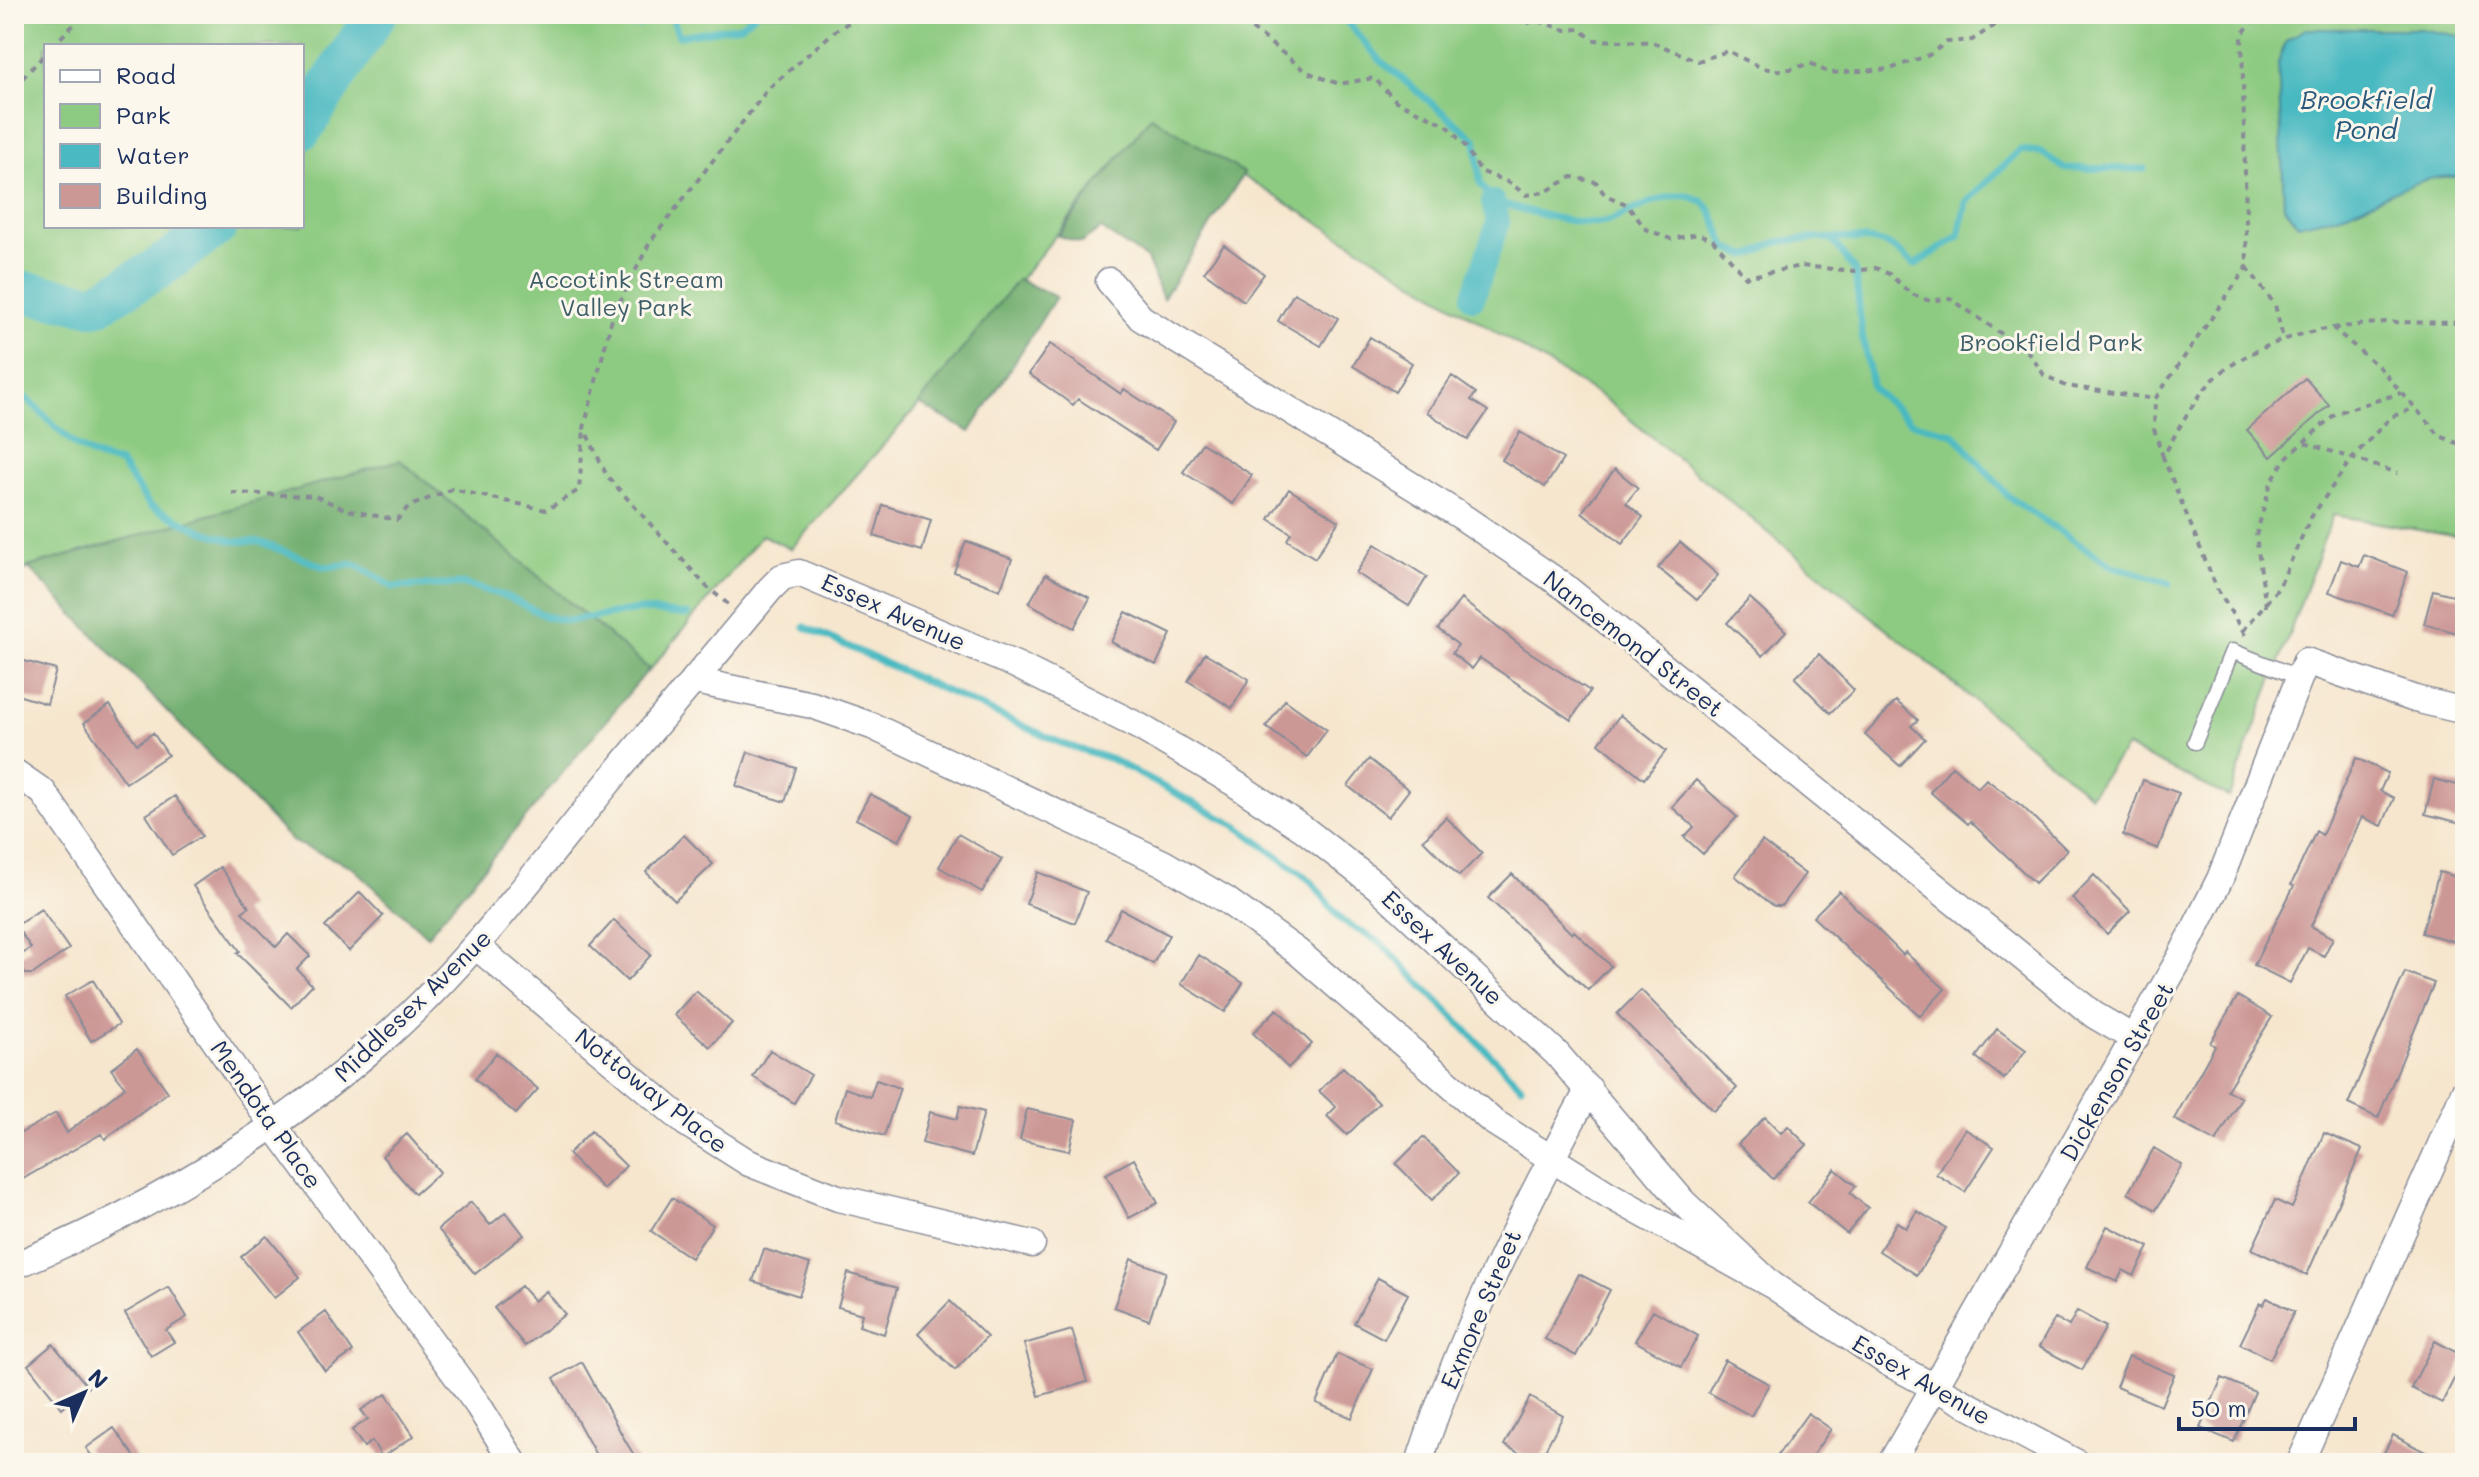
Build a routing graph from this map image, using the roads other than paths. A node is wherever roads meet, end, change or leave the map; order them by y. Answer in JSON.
{"nodes":[{"id":1,"x":1109,"y":281,"type":"dead end"},
{"id":2,"x":2303,"y":670,"type":"junction"},
{"id":3,"x":695,"y":681,"type":"junction"},
{"id":4,"x":2465,"y":711,"type":"edge"},
{"id":5,"x":2195,"y":742,"type":"dead end"},
{"id":6,"x":14,"y":772,"type":"edge"},
{"id":7,"x":477,"y":947,"type":"junction"},
{"id":8,"x":2135,"y":1039,"type":"junction"},
{"id":9,"x":1589,"y":1089,"type":"junction"},
{"id":10,"x":2465,"y":1090,"type":"edge"},
{"id":11,"x":273,"y":1125,"type":"junction"},
{"id":12,"x":1551,"y":1159,"type":"junction"},
{"id":13,"x":1032,"y":1244,"type":"dead end"},
{"id":14,"x":14,"y":1266,"type":"edge"},
{"id":15,"x":1772,"y":1285,"type":"junction"},
{"id":16,"x":1933,"y":1387,"type":"junction"},
{"id":17,"x":514,"y":1463,"type":"edge"},
{"id":18,"x":1419,"y":1463,"type":"edge"},
{"id":19,"x":1891,"y":1463,"type":"edge"},
{"id":20,"x":2077,"y":1463,"type":"edge"},
{"id":21,"x":2300,"y":1463,"type":"edge"}],
"edges":[{"from":1,"to":8,"type":"street","name":"Nancemond Street"},
{"from":2,"to":4,"type":"street"},
{"from":2,"to":5,"type":"lane"},
{"from":2,"to":8,"type":"street","name":"Dickenson Street"},
{"from":3,"to":7,"type":"street","name":"Middlesex Avenue"},
{"from":3,"to":9,"type":"street","name":"Essex Avenue"},
{"from":3,"to":12,"type":"street","name":"Essex Avenue"},
{"from":6,"to":11,"type":"street","name":"Mendota Place"},
{"from":7,"to":11,"type":"street","name":"Middlesex Avenue"},
{"from":7,"to":13,"type":"street","name":"Nottoway Place"},
{"from":8,"to":16,"type":"street","name":"Dickenson Street"},
{"from":9,"to":12,"type":"street","name":"Exmore Street"},
{"from":9,"to":15,"type":"street","name":"Essex Avenue"},
{"from":10,"to":21,"type":"street"},
{"from":11,"to":14,"type":"street","name":"Middlesex Avenue"},
{"from":11,"to":17,"type":"street","name":"Mendota Place"},
{"from":12,"to":15,"type":"street","name":"Essex Avenue"},
{"from":12,"to":18,"type":"street","name":"Exmore Street"},
{"from":15,"to":16,"type":"street","name":"Essex Avenue"},
{"from":16,"to":19,"type":"street","name":"Dickenson Street"},
{"from":16,"to":20,"type":"street","name":"Essex Avenue"}]}
